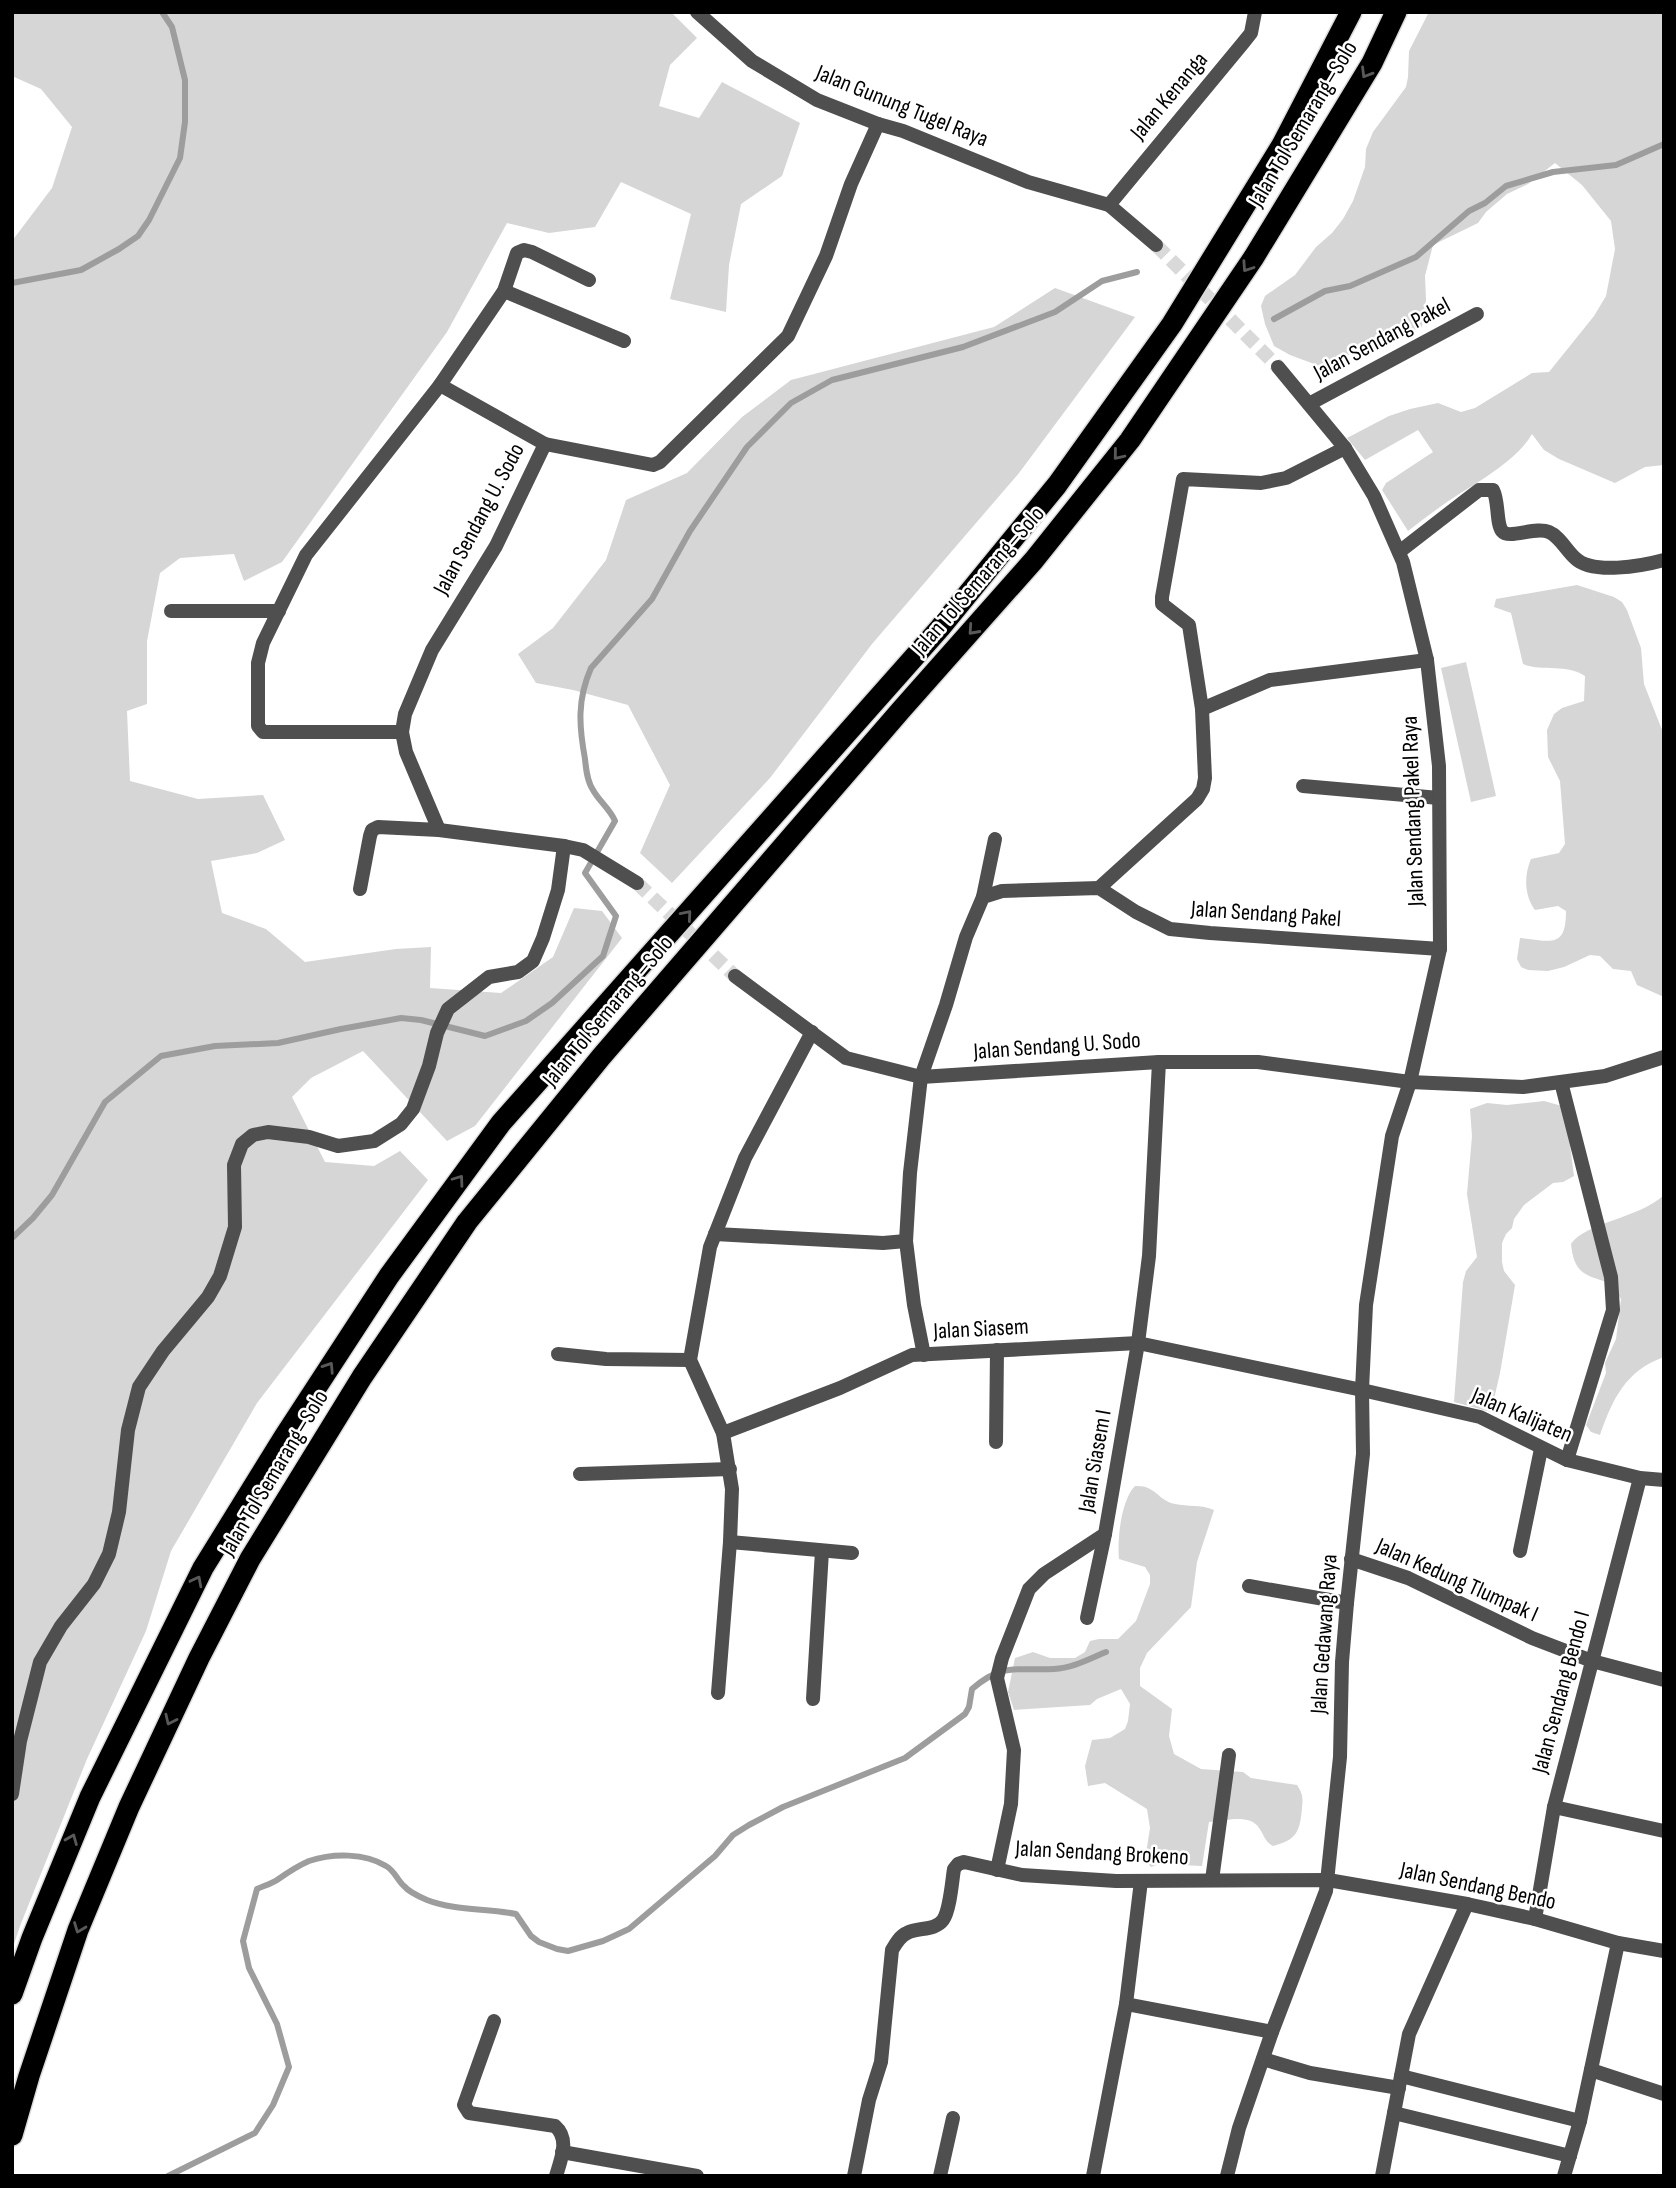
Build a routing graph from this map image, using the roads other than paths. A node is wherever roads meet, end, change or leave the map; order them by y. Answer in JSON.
{"nodes":[{"id":1,"x":697,"y":12,"type":"edge"},
{"id":2,"x":1255,"y":12,"type":"edge"},
{"id":3,"x":1352,"y":12,"type":"edge"},
{"id":4,"x":1396,"y":12,"type":"edge"},
{"id":5,"x":878,"y":124,"type":"junction"},
{"id":6,"x":1109,"y":205,"type":"junction"},
{"id":7,"x":1156,"y":245,"type":"tunnel mouth"},
{"id":8,"x":589,"y":280,"type":"dead end"},
{"id":9,"x":504,"y":291,"type":"junction"},
{"id":10,"x":1477,"y":314,"type":"dead end"},
{"id":11,"x":624,"y":341,"type":"dead end"},
{"id":12,"x":1278,"y":367,"type":"tunnel mouth"},
{"id":13,"x":440,"y":385,"type":"junction"},
{"id":14,"x":1309,"y":404,"type":"junction"},
{"id":15,"x":545,"y":444,"type":"junction"},
{"id":16,"x":1345,"y":448,"type":"junction"},
{"id":17,"x":1399,"y":552,"type":"junction"},
{"id":18,"x":1664,"y":561,"type":"edge"},
{"id":19,"x":171,"y":611,"type":"dead end"},
{"id":20,"x":279,"y":611,"type":"junction"},
{"id":21,"x":1427,"y":660,"type":"junction"},
{"id":22,"x":1202,"y":709,"type":"junction"},
{"id":23,"x":402,"y":732,"type":"junction"},
{"id":24,"x":1303,"y":786,"type":"dead end"},
{"id":25,"x":1440,"y":798,"type":"junction"},
{"id":26,"x":439,"y":830,"type":"junction"},
{"id":27,"x":995,"y":839,"type":"dead end"},
{"id":28,"x":564,"y":846,"type":"junction"},
{"id":29,"x":637,"y":883,"type":"tunnel mouth"},
{"id":30,"x":1099,"y":888,"type":"junction"},
{"id":31,"x":360,"y":889,"type":"dead end"},
{"id":32,"x":983,"y":897,"type":"junction"},
{"id":33,"x":1440,"y":949,"type":"junction"},
{"id":34,"x":735,"y":976,"type":"tunnel mouth"},
{"id":35,"x":812,"y":1032,"type":"junction"},
{"id":36,"x":1664,"y":1057,"type":"edge"},
{"id":37,"x":1159,"y":1062,"type":"junction"},
{"id":38,"x":921,"y":1077,"type":"junction"},
{"id":39,"x":1410,"y":1082,"type":"junction"},
{"id":40,"x":1561,"y":1082,"type":"junction"},
{"id":41,"x":715,"y":1234,"type":"junction"},
{"id":42,"x":906,"y":1241,"type":"junction"},
{"id":43,"x":1138,"y":1343,"type":"junction"},
{"id":44,"x":997,"y":1350,"type":"junction"},
{"id":45,"x":558,"y":1353,"type":"dead end"},
{"id":46,"x":924,"y":1354,"type":"junction"},
{"id":47,"x":690,"y":1360,"type":"junction"},
{"id":48,"x":1363,"y":1390,"type":"junction"},
{"id":49,"x":723,"y":1433,"type":"junction"},
{"id":50,"x":996,"y":1442,"type":"dead end"},
{"id":51,"x":1541,"y":1449,"type":"junction"},
{"id":52,"x":1567,"y":1460,"type":"junction"},
{"id":53,"x":730,"y":1469,"type":"junction"},
{"id":54,"x":580,"y":1474,"type":"dead end"},
{"id":55,"x":1640,"y":1478,"type":"junction"},
{"id":56,"x":1664,"y":1480,"type":"edge"},
{"id":57,"x":1105,"y":1534,"type":"junction"},
{"id":58,"x":730,"y":1542,"type":"junction"},
{"id":59,"x":822,"y":1550,"type":"junction"},
{"id":60,"x":1520,"y":1551,"type":"dead end"},
{"id":61,"x":852,"y":1553,"type":"dead end"},
{"id":62,"x":1351,"y":1559,"type":"junction"},
{"id":63,"x":1249,"y":1586,"type":"dead end"},
{"id":64,"x":1347,"y":1603,"type":"junction"},
{"id":65,"x":1087,"y":1618,"type":"dead end"},
{"id":66,"x":1592,"y":1661,"type":"junction"},
{"id":67,"x":1664,"y":1680,"type":"edge"},
{"id":68,"x":718,"y":1693,"type":"dead end"},
{"id":69,"x":813,"y":1699,"type":"dead end"},
{"id":70,"x":1014,"y":1750,"type":"joint"},
{"id":71,"x":1229,"y":1755,"type":"dead end"},
{"id":72,"x":12,"y":1794,"type":"edge"},
{"id":73,"x":1554,"y":1807,"type":"junction"},
{"id":74,"x":1664,"y":1831,"type":"edge"},
{"id":75,"x":997,"y":1870,"type":"junction"},
{"id":76,"x":1328,"y":1880,"type":"junction"},
{"id":77,"x":1141,"y":1881,"type":"junction"},
{"id":78,"x":1212,"y":1881,"type":"junction"},
{"id":79,"x":1467,"y":1904,"type":"junction"},
{"id":80,"x":1535,"y":1919,"type":"junction"},
{"id":81,"x":1618,"y":1943,"type":"junction"},
{"id":82,"x":1664,"y":1951,"type":"edge"},
{"id":83,"x":12,"y":1994,"type":"edge"},
{"id":84,"x":1126,"y":2004,"type":"junction"},
{"id":85,"x":494,"y":2021,"type":"dead end"},
{"id":86,"x":1272,"y":2032,"type":"junction"},
{"id":87,"x":1263,"y":2059,"type":"junction"},
{"id":88,"x":1591,"y":2070,"type":"junction"},
{"id":89,"x":1400,"y":2082,"type":"junction"},
{"id":90,"x":1664,"y":2094,"type":"edge"},
{"id":91,"x":1394,"y":2113,"type":"junction"},
{"id":92,"x":953,"y":2118,"type":"dead end"},
{"id":93,"x":1580,"y":2121,"type":"junction"},
{"id":94,"x":12,"y":2135,"type":"edge"},
{"id":95,"x":562,"y":2152,"type":"junction"},
{"id":96,"x":1570,"y":2156,"type":"junction"},
{"id":97,"x":1569,"y":2175,"type":"edge"},
{"id":98,"x":556,"y":2176,"type":"edge"},
{"id":99,"x":697,"y":2176,"type":"edge"},
{"id":100,"x":854,"y":2176,"type":"edge"},
{"id":101,"x":940,"y":2176,"type":"edge"},
{"id":102,"x":1093,"y":2176,"type":"edge"},
{"id":103,"x":1227,"y":2176,"type":"edge"},
{"id":104,"x":1382,"y":2176,"type":"edge"}],
"edges":[{"from":1,"to":5,"type":"street","name":"Jalan Gunung Tugel Raya"},
{"from":2,"to":6,"type":"street","name":"Jalan Kenanga"},
{"from":83,"to":3,"type":"highway","name":"Jalan Tol Semarang–Solo","one_way":true},
{"from":4,"to":94,"type":"highway","name":"Jalan Tol Semarang–Solo","one_way":true},
{"from":5,"to":6,"type":"street","name":"Jalan Gunung Tugel Raya"},
{"from":5,"to":15,"type":"street","name":"Jalan Sendang U. Sodo"},
{"from":6,"to":7,"type":"street"},
{"from":8,"to":9,"type":"street"},
{"from":9,"to":11,"type":"street"},
{"from":9,"to":13,"type":"street"},
{"from":10,"to":14,"type":"street","name":"Jalan Sendang Pakel"},
{"from":12,"to":14,"type":"street","name":"Jalan Sendang Pakel Raya"},
{"from":13,"to":15,"type":"street"},
{"from":13,"to":20,"type":"street"},
{"from":14,"to":16,"type":"street","name":"Jalan Sendang Pakel Raya"},
{"from":15,"to":23,"type":"street","name":"Jalan Sendang U. Sodo"},
{"from":16,"to":17,"type":"street","name":"Jalan Sendang Pakel Raya"},
{"from":16,"to":22,"type":"street"},
{"from":17,"to":18,"type":"street"},
{"from":17,"to":21,"type":"street","name":"Jalan Sendang Pakel Raya"},
{"from":19,"to":20,"type":"street"},
{"from":20,"to":23,"type":"street"},
{"from":21,"to":22,"type":"street"},
{"from":21,"to":25,"type":"street","name":"Jalan Sendang Pakel Raya"},
{"from":22,"to":30,"type":"street"},
{"from":23,"to":26,"type":"street"},
{"from":24,"to":25,"type":"street"},
{"from":25,"to":33,"type":"street","name":"Jalan Sendang Pakel Raya"},
{"from":26,"to":28,"type":"street"},
{"from":26,"to":31,"type":"street"},
{"from":27,"to":32,"type":"street"},
{"from":28,"to":29,"type":"street"},
{"from":28,"to":72,"type":"street"},
{"from":30,"to":32,"type":"street"},
{"from":30,"to":33,"type":"street","name":"Jalan Sendang Pakel"},
{"from":32,"to":38,"type":"street"},
{"from":33,"to":39,"type":"street","name":"Jalan Sendang Pakel Raya"},
{"from":34,"to":35,"type":"street","name":"Jalan Sendang U. Sodo"},
{"from":35,"to":38,"type":"street","name":"Jalan Sendang U. Sodo"},
{"from":35,"to":41,"type":"street"},
{"from":36,"to":40,"type":"street","name":"Jalan Sendang U. Sodo"},
{"from":37,"to":38,"type":"street","name":"Jalan Sendang U. Sodo"},
{"from":37,"to":39,"type":"street","name":"Jalan Sendang U. Sodo"},
{"from":37,"to":43,"type":"street","name":"Jalan Siasem I"},
{"from":38,"to":42,"type":"street"},
{"from":39,"to":40,"type":"street","name":"Jalan Sendang U. Sodo"},
{"from":39,"to":48,"type":"street","name":"Jalan Gedawang Raya"},
{"from":40,"to":52,"type":"street"},
{"from":41,"to":42,"type":"street"},
{"from":41,"to":47,"type":"street"},
{"from":42,"to":46,"type":"street"},
{"from":43,"to":44,"type":"street","name":"Jalan Siasem"},
{"from":43,"to":48,"type":"street","name":"Jalan Siasem"},
{"from":43,"to":57,"type":"street","name":"Jalan Siasem I"},
{"from":44,"to":46,"type":"street","name":"Jalan Siasem"},
{"from":44,"to":50,"type":"street"},
{"from":45,"to":47,"type":"street"},
{"from":46,"to":49,"type":"street","name":"Jalan Siasem"},
{"from":47,"to":49,"type":"street"},
{"from":48,"to":51,"type":"street","name":"Jalan Kalijaten"},
{"from":48,"to":62,"type":"street","name":"Jalan Gedawang Raya"},
{"from":49,"to":53,"type":"street"},
{"from":51,"to":52,"type":"street","name":"Jalan Kalijaten"},
{"from":51,"to":60,"type":"street"},
{"from":52,"to":55,"type":"street","name":"Jalan Kalijaten"},
{"from":53,"to":54,"type":"street"},
{"from":53,"to":58,"type":"street"},
{"from":55,"to":56,"type":"street","name":"Jalan Kalijaten"},
{"from":55,"to":66,"type":"street","name":"Jalan Sendang Bendo I"},
{"from":57,"to":65,"type":"street"},
{"from":57,"to":70,"type":"street","name":"Jalan Siasem I"},
{"from":58,"to":59,"type":"street"},
{"from":58,"to":68,"type":"street"},
{"from":59,"to":61,"type":"street"},
{"from":59,"to":69,"type":"street"},
{"from":62,"to":64,"type":"street","name":"Jalan Gedawang Raya"},
{"from":62,"to":66,"type":"street","name":"Jalan Kedung Tlumpak I"},
{"from":63,"to":64,"type":"street"},
{"from":64,"to":76,"type":"street","name":"Jalan Gedawang Raya"},
{"from":66,"to":67,"type":"street","name":"Jalan Kedung Tlumpak I"},
{"from":66,"to":73,"type":"street","name":"Jalan Sendang Bendo I"},
{"from":70,"to":75,"type":"street","name":"Jalan Sendang Brokeno"},
{"from":71,"to":78,"type":"street"},
{"from":73,"to":74,"type":"street"},
{"from":73,"to":80,"type":"street","name":"Jalan Sendang Bendo I"},
{"from":75,"to":77,"type":"street","name":"Jalan Sendang Brokeno"},
{"from":75,"to":100,"type":"street"},
{"from":76,"to":78,"type":"street","name":"Jalan Sendang Brokeno"},
{"from":76,"to":79,"type":"street","name":"Jalan Sendang Bendo"},
{"from":76,"to":86,"type":"street","name":"Jalan Gedawang Raya"},
{"from":77,"to":78,"type":"street","name":"Jalan Sendang Brokeno"},
{"from":77,"to":84,"type":"street"},
{"from":79,"to":80,"type":"street","name":"Jalan Sendang Bendo"},
{"from":79,"to":89,"type":"street"},
{"from":80,"to":81,"type":"street","name":"Jalan Sendang Bendo"},
{"from":81,"to":82,"type":"street","name":"Jalan Sendang Bendo"},
{"from":81,"to":88,"type":"street"},
{"from":84,"to":86,"type":"street"},
{"from":84,"to":102,"type":"street"},
{"from":85,"to":95,"type":"street"},
{"from":86,"to":87,"type":"street","name":"Jalan Gedawang Raya"},
{"from":87,"to":89,"type":"street"},
{"from":87,"to":103,"type":"street","name":"Jalan Gedawang Raya"},
{"from":88,"to":90,"type":"street"},
{"from":88,"to":93,"type":"street"},
{"from":89,"to":91,"type":"street"},
{"from":89,"to":93,"type":"street"},
{"from":91,"to":96,"type":"street"},
{"from":91,"to":104,"type":"street"},
{"from":92,"to":101,"type":"street"},
{"from":93,"to":96,"type":"street"},
{"from":95,"to":98,"type":"street"},
{"from":95,"to":99,"type":"street"},
{"from":96,"to":97,"type":"street"}]}
